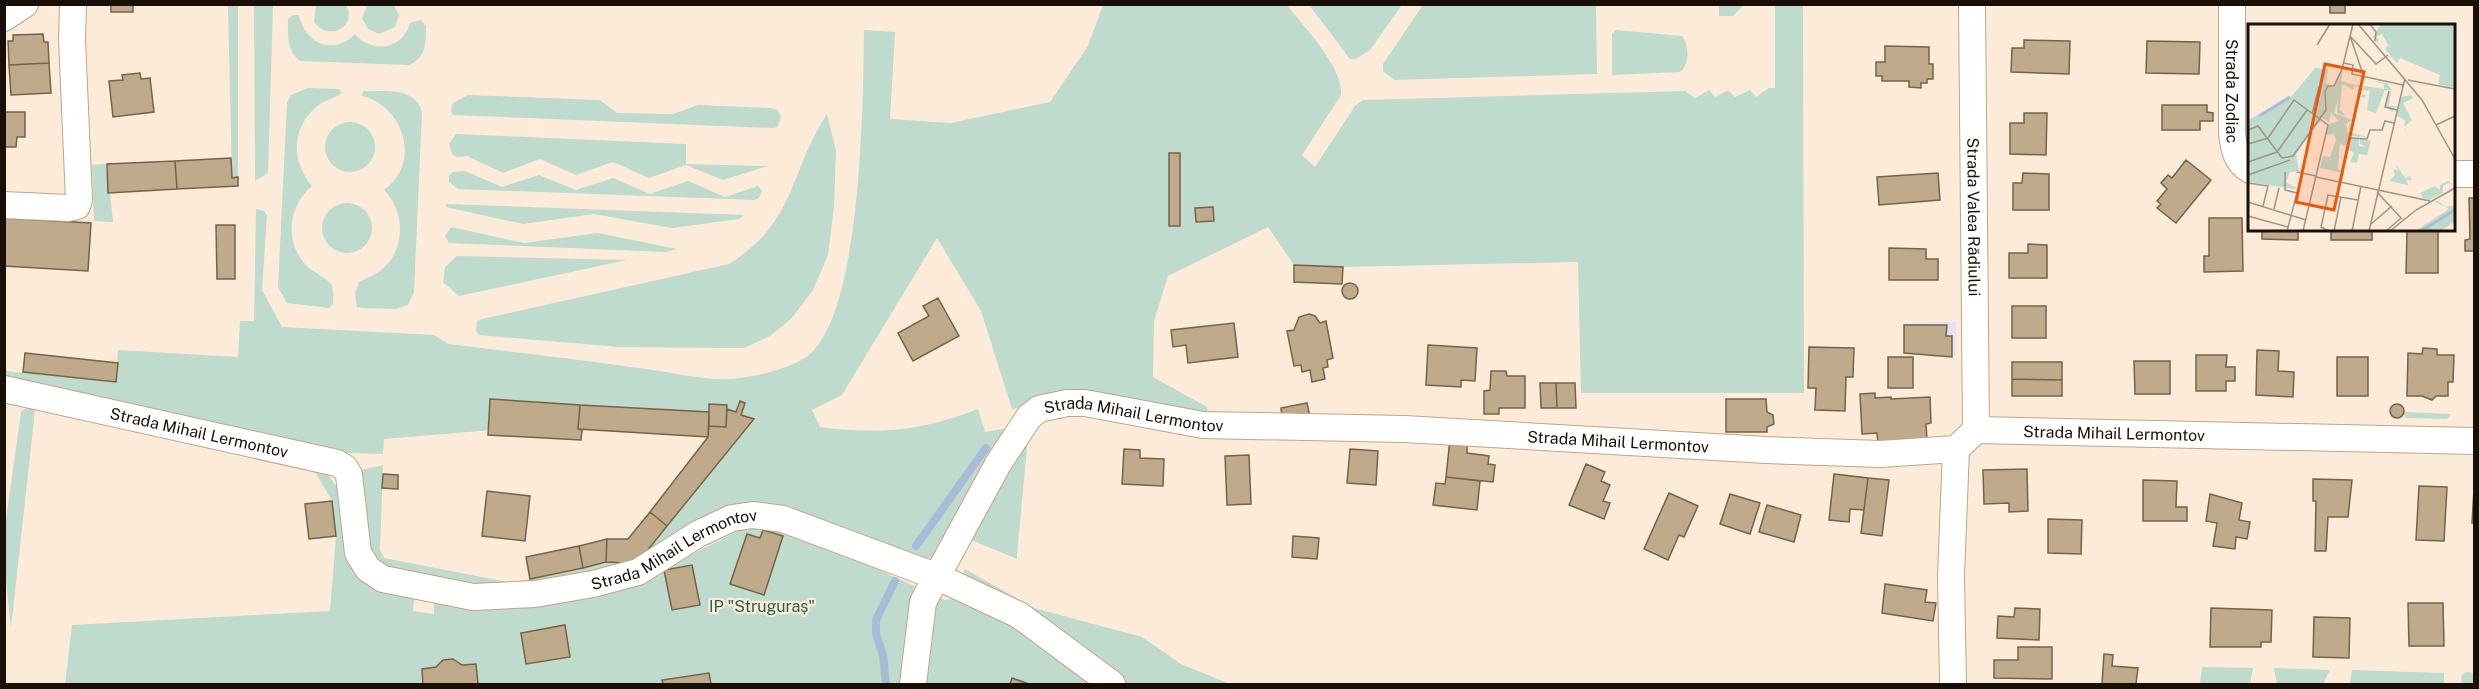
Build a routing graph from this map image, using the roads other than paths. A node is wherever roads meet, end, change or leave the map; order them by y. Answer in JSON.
{"nodes":[{"id":1,"x":25,"y":4,"type":"edge"},
{"id":2,"x":73,"y":4,"type":"edge"},
{"id":3,"x":1972,"y":4,"type":"edge"},
{"id":4,"x":2232,"y":4,"type":"edge"},
{"id":5,"x":4,"y":18,"type":"edge"},
{"id":6,"x":2248,"y":169,"type":"edge"},
{"id":7,"x":2455,"y":174,"type":"edge"},
{"id":8,"x":2475,"y":174,"type":"edge"},
{"id":9,"x":4,"y":204,"type":"edge"},
{"id":10,"x":4,"y":389,"type":"edge"},
{"id":11,"x":1976,"y":430,"type":"junction"},
{"id":12,"x":2475,"y":441,"type":"edge"},
{"id":13,"x":1956,"y":448,"type":"junction"},
{"id":14,"x":938,"y":577,"type":"junction"},
{"id":15,"x":914,"y":684,"type":"edge"},
{"id":16,"x":1112,"y":684,"type":"edge"},
{"id":17,"x":1953,"y":684,"type":"edge"}],
"edges":[{"from":1,"to":5,"type":"street"},
{"from":2,"to":9,"type":"street"},
{"from":3,"to":11,"type":"street","name":"Strada Valea Rădiului"},
{"from":4,"to":6,"type":"street","name":"Strada Zodiac"},
{"from":7,"to":8,"type":"street"},
{"from":10,"to":14,"type":"street","name":"Strada Mihail Lermontov"},
{"from":11,"to":12,"type":"street","name":"Strada Mihail Lermontov"},
{"from":11,"to":13,"type":"street"},
{"from":13,"to":14,"type":"street","name":"Strada Mihail Lermontov"},
{"from":13,"to":17,"type":"street"},
{"from":14,"to":15,"type":"street"},
{"from":14,"to":16,"type":"street"}]}
